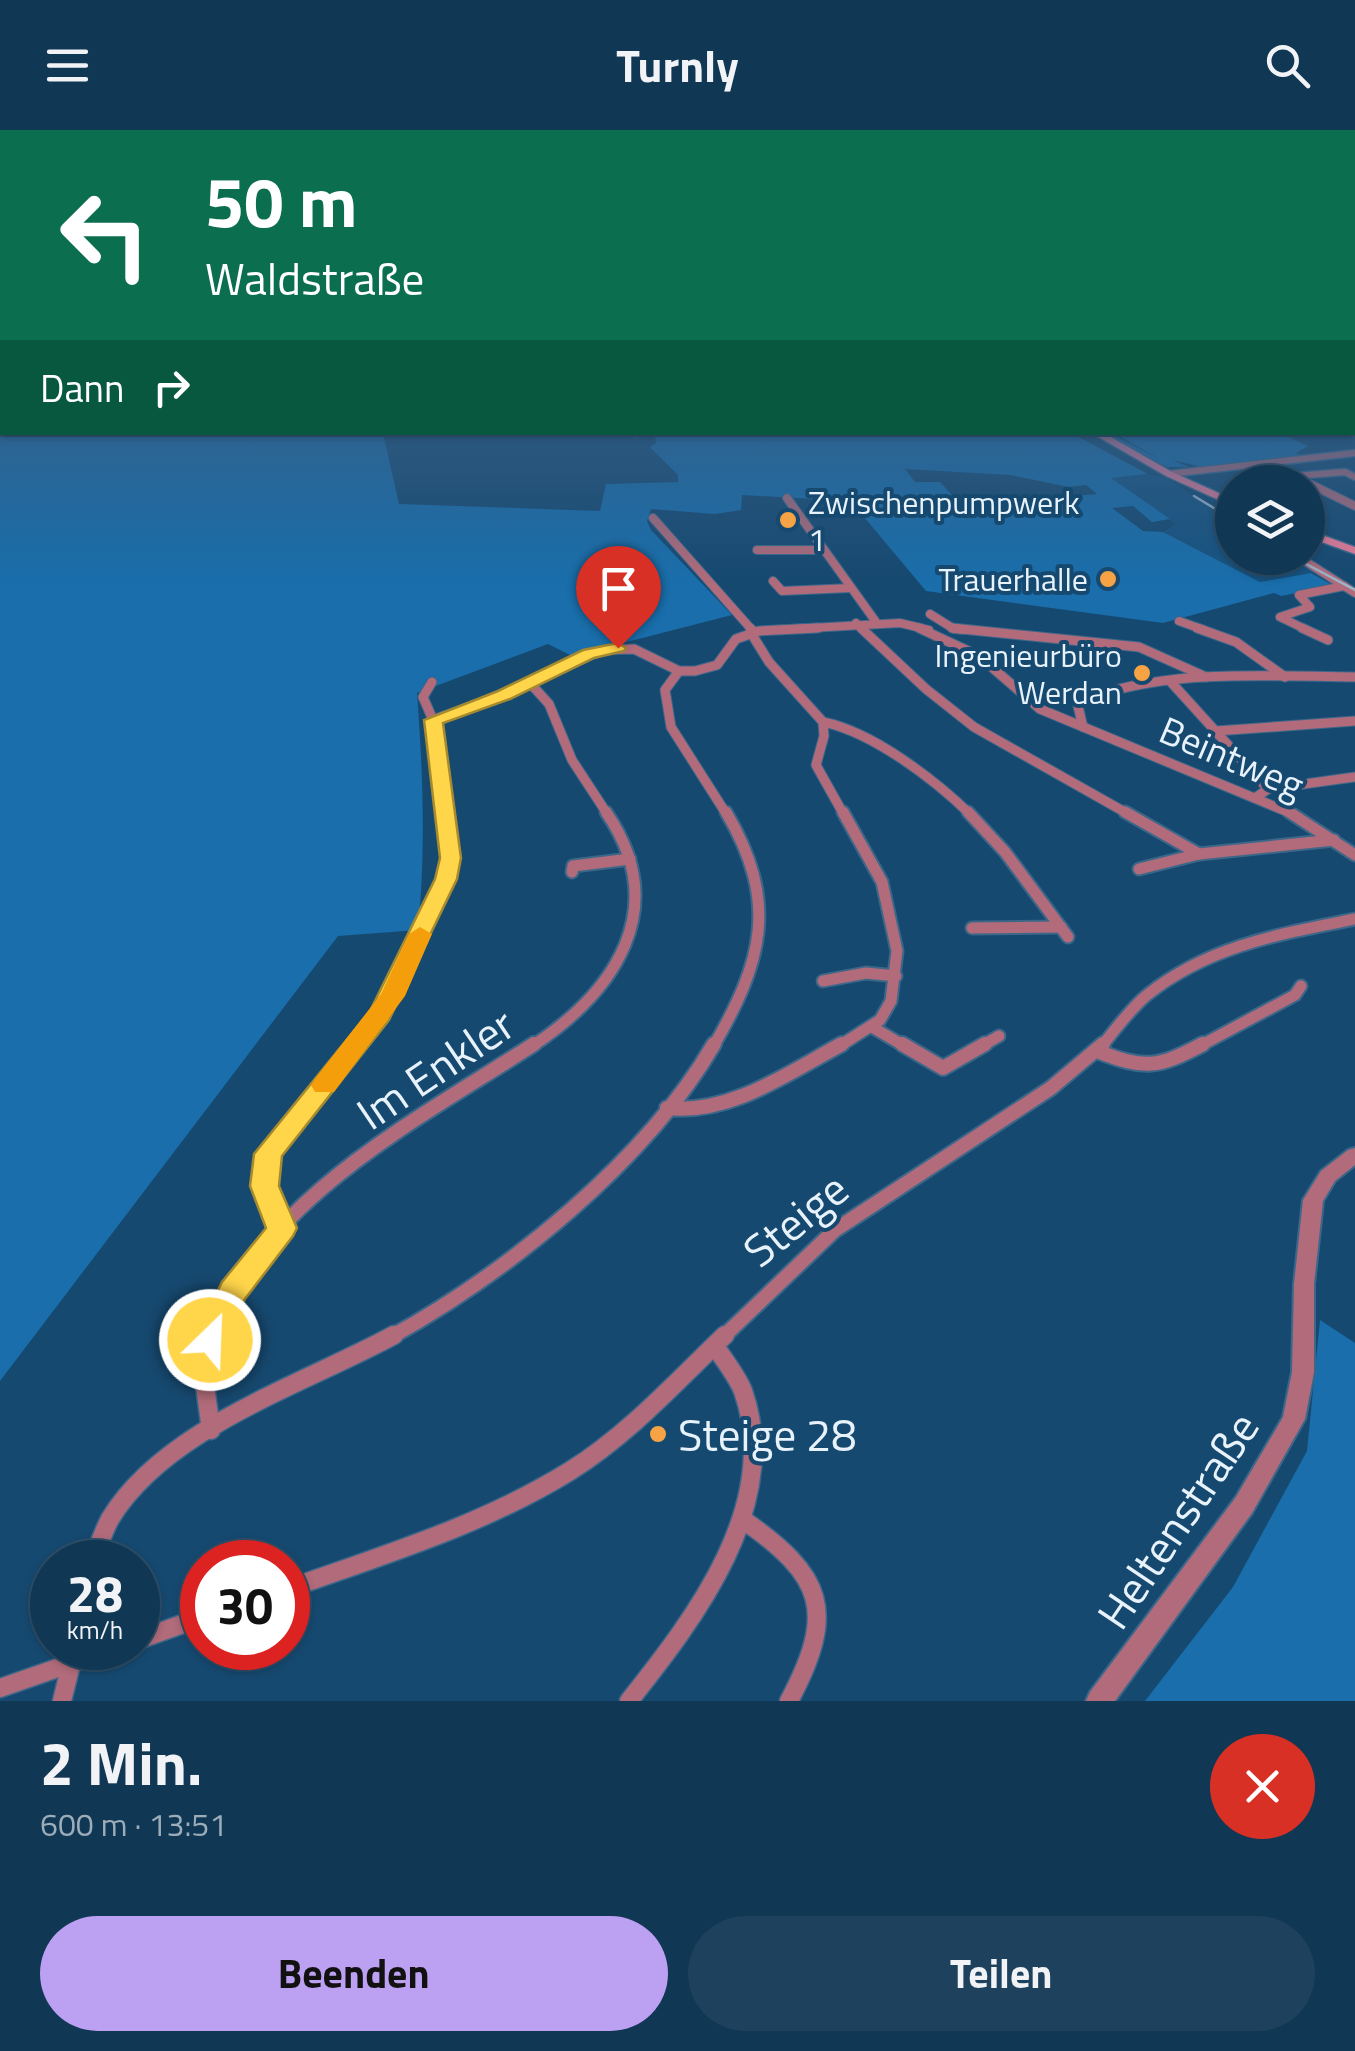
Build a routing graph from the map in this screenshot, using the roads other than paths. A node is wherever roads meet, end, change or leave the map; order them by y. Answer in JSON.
{"nodes":[{"id":1,"x":1103,"y":437,"type":"edge"},
{"id":2,"x":1355,"y":453,"type":"edge"},
{"id":3,"x":1270,"y":464,"type":"joint"},
{"id":4,"x":1189,"y":471,"type":"junction"},
{"id":5,"x":1168,"y":474,"type":"junction"},
{"id":6,"x":1325,"y":474,"type":"edge"},
{"id":7,"x":1355,"y":474,"type":"edge"},
{"id":8,"x":1195,"y":486,"type":"junction"},
{"id":9,"x":1325,"y":492,"type":"edge"},
{"id":10,"x":1215,"y":495,"type":"edge"},
{"id":11,"x":788,"y":498,"type":"dead end"},
{"id":12,"x":1355,"y":506,"type":"edge"},
{"id":13,"x":653,"y":518,"type":"dead end"},
{"id":14,"x":1325,"y":540,"type":"edge"},
{"id":15,"x":757,"y":550,"type":"dead end"},
{"id":16,"x":821,"y":550,"type":"junction"},
{"id":17,"x":1355,"y":551,"type":"edge"},
{"id":18,"x":1325,"y":574,"type":"edge"},
{"id":19,"x":773,"y":580,"type":"dead end"},
{"id":20,"x":1344,"y":586,"type":"junction"},
{"id":21,"x":851,"y":588,"type":"junction"},
{"id":22,"x":1355,"y":592,"type":"edge"},
{"id":23,"x":930,"y":614,"type":"dead end"},
{"id":24,"x":1179,"y":621,"type":"dead end"},
{"id":25,"x":876,"y":622,"type":"junction"},
{"id":26,"x":856,"y":623,"type":"junction"},
{"id":27,"x":752,"y":632,"type":"junction"},
{"id":28,"x":1328,"y":640,"type":"dead end"},
{"id":29,"x":679,"y":671,"type":"junction"},
{"id":30,"x":1206,"y":677,"type":"junction"},
{"id":31,"x":1285,"y":677,"type":"junction"},
{"id":32,"x":1355,"y":677,"type":"edge"},
{"id":33,"x":1170,"y":680,"type":"junction"},
{"id":34,"x":432,"y":682,"type":"dead end"},
{"id":35,"x":530,"y":683,"type":"junction"},
{"id":36,"x":433,"y":720,"type":"junction"},
{"id":37,"x":1355,"y":721,"type":"edge"},
{"id":38,"x":823,"y":722,"type":"junction"},
{"id":39,"x":1083,"y":727,"type":"junction"},
{"id":40,"x":1216,"y":731,"type":"junction"},
{"id":41,"x":1355,"y":777,"type":"edge"},
{"id":42,"x":1268,"y":789,"type":"junction"},
{"id":43,"x":1256,"y":798,"type":"junction"},
{"id":44,"x":1335,"y":840,"type":"junction"},
{"id":45,"x":1199,"y":854,"type":"junction"},
{"id":46,"x":1355,"y":855,"type":"edge"},
{"id":47,"x":630,"y":858,"type":"junction"},
{"id":48,"x":571,"y":866,"type":"dead end"},
{"id":49,"x":1138,"y":868,"type":"dead end"},
{"id":50,"x":1355,"y":918,"type":"edge"},
{"id":51,"x":972,"y":928,"type":"dead end"},
{"id":52,"x":896,"y":976,"type":"junction"},
{"id":53,"x":823,"y":981,"type":"dead end"},
{"id":54,"x":1301,"y":986,"type":"dead end"},
{"id":55,"x":872,"y":1026,"type":"junction"},
{"id":56,"x":999,"y":1036,"type":"dead end"},
{"id":57,"x":1097,"y":1051,"type":"junction"},
{"id":58,"x":668,"y":1108,"type":"junction"},
{"id":59,"x":1355,"y":1154,"type":"edge"},
{"id":60,"x":282,"y":1228,"type":"junction"},
{"id":61,"x":715,"y":1346,"type":"junction"},
{"id":62,"x":211,"y":1430,"type":"junction"},
{"id":63,"x":742,"y":1519,"type":"junction"},
{"id":64,"x":101,"y":1540,"type":"edge"},
{"id":65,"x":310,"y":1580,"type":"edge"},
{"id":66,"x":40,"y":1670,"type":"edge"},
{"id":67,"x":69,"y":1670,"type":"edge"},
{"id":68,"x":0,"y":1688,"type":"edge"},
{"id":69,"x":62,"y":1701,"type":"edge"},
{"id":70,"x":630,"y":1701,"type":"edge"},
{"id":71,"x":789,"y":1701,"type":"edge"},
{"id":72,"x":1099,"y":1701,"type":"edge"}],
"edges":[{"from":1,"to":5,"type":"main road"},
{"from":2,"to":3,"type":"street"},
{"from":3,"to":4,"type":"street"},
{"from":4,"to":5,"type":"street"},
{"from":4,"to":8,"type":"street"},
{"from":5,"to":8,"type":"main road"},
{"from":6,"to":7,"type":"street"},
{"from":8,"to":10,"type":"main road"},
{"from":9,"to":12,"type":"street"},
{"from":11,"to":16,"type":"street"},
{"from":13,"to":27,"type":"street"},
{"from":14,"to":17,"type":"main road"},
{"from":15,"to":16,"type":"street"},
{"from":16,"to":21,"type":"street"},
{"from":18,"to":20,"type":"street"},
{"from":19,"to":21,"type":"street"},
{"from":20,"to":22,"type":"street"},
{"from":20,"to":28,"type":"street"},
{"from":21,"to":25,"type":"street"},
{"from":23,"to":30,"type":"street"},
{"from":24,"to":31,"type":"street"},
{"from":25,"to":26,"type":"street","name":"Beintweg"},
{"from":25,"to":39,"type":"street","name":"Beintweg"},
{"from":26,"to":27,"type":"street","name":"Beintweg"},
{"from":26,"to":45,"type":"street"},
{"from":27,"to":29,"type":"street"},
{"from":27,"to":38,"type":"street"},
{"from":29,"to":35,"type":"street"},
{"from":29,"to":58,"type":"street"},
{"from":30,"to":31,"type":"street"},
{"from":30,"to":33,"type":"street"},
{"from":31,"to":32,"type":"street"},
{"from":33,"to":39,"type":"street"},
{"from":33,"to":40,"type":"street"},
{"from":34,"to":36,"type":"street"},
{"from":35,"to":36,"type":"street"},
{"from":35,"to":47,"type":"street","name":"Im Enkler"},
{"from":36,"to":60,"type":"street"},
{"from":37,"to":40,"type":"street"},
{"from":38,"to":51,"type":"street"},
{"from":38,"to":52,"type":"street"},
{"from":39,"to":43,"type":"street","name":"Beintweg"},
{"from":40,"to":42,"type":"street"},
{"from":41,"to":42,"type":"street"},
{"from":42,"to":43,"type":"street"},
{"from":43,"to":44,"type":"street","name":"Beintweg"},
{"from":44,"to":45,"type":"street"},
{"from":44,"to":46,"type":"street","name":"Beintweg"},
{"from":45,"to":49,"type":"street"},
{"from":47,"to":48,"type":"street"},
{"from":47,"to":60,"type":"street","name":"Im Enkler"},
{"from":50,"to":57,"type":"street","name":"Steige"},
{"from":52,"to":53,"type":"street"},
{"from":52,"to":55,"type":"street"},
{"from":54,"to":57,"type":"street"},
{"from":55,"to":56,"type":"street"},
{"from":55,"to":58,"type":"street"},
{"from":57,"to":61,"type":"street","name":"Steige"},
{"from":58,"to":62,"type":"street"},
{"from":59,"to":72,"type":"street","name":"Heltenstraße"},
{"from":60,"to":62,"type":"street","name":"Im Enkler"},
{"from":61,"to":63,"type":"street"},
{"from":61,"to":65,"type":"street","name":"Steige"},
{"from":62,"to":64,"type":"street"},
{"from":63,"to":70,"type":"street"},
{"from":63,"to":71,"type":"street"},
{"from":66,"to":68,"type":"street"},
{"from":67,"to":69,"type":"street"}]}
